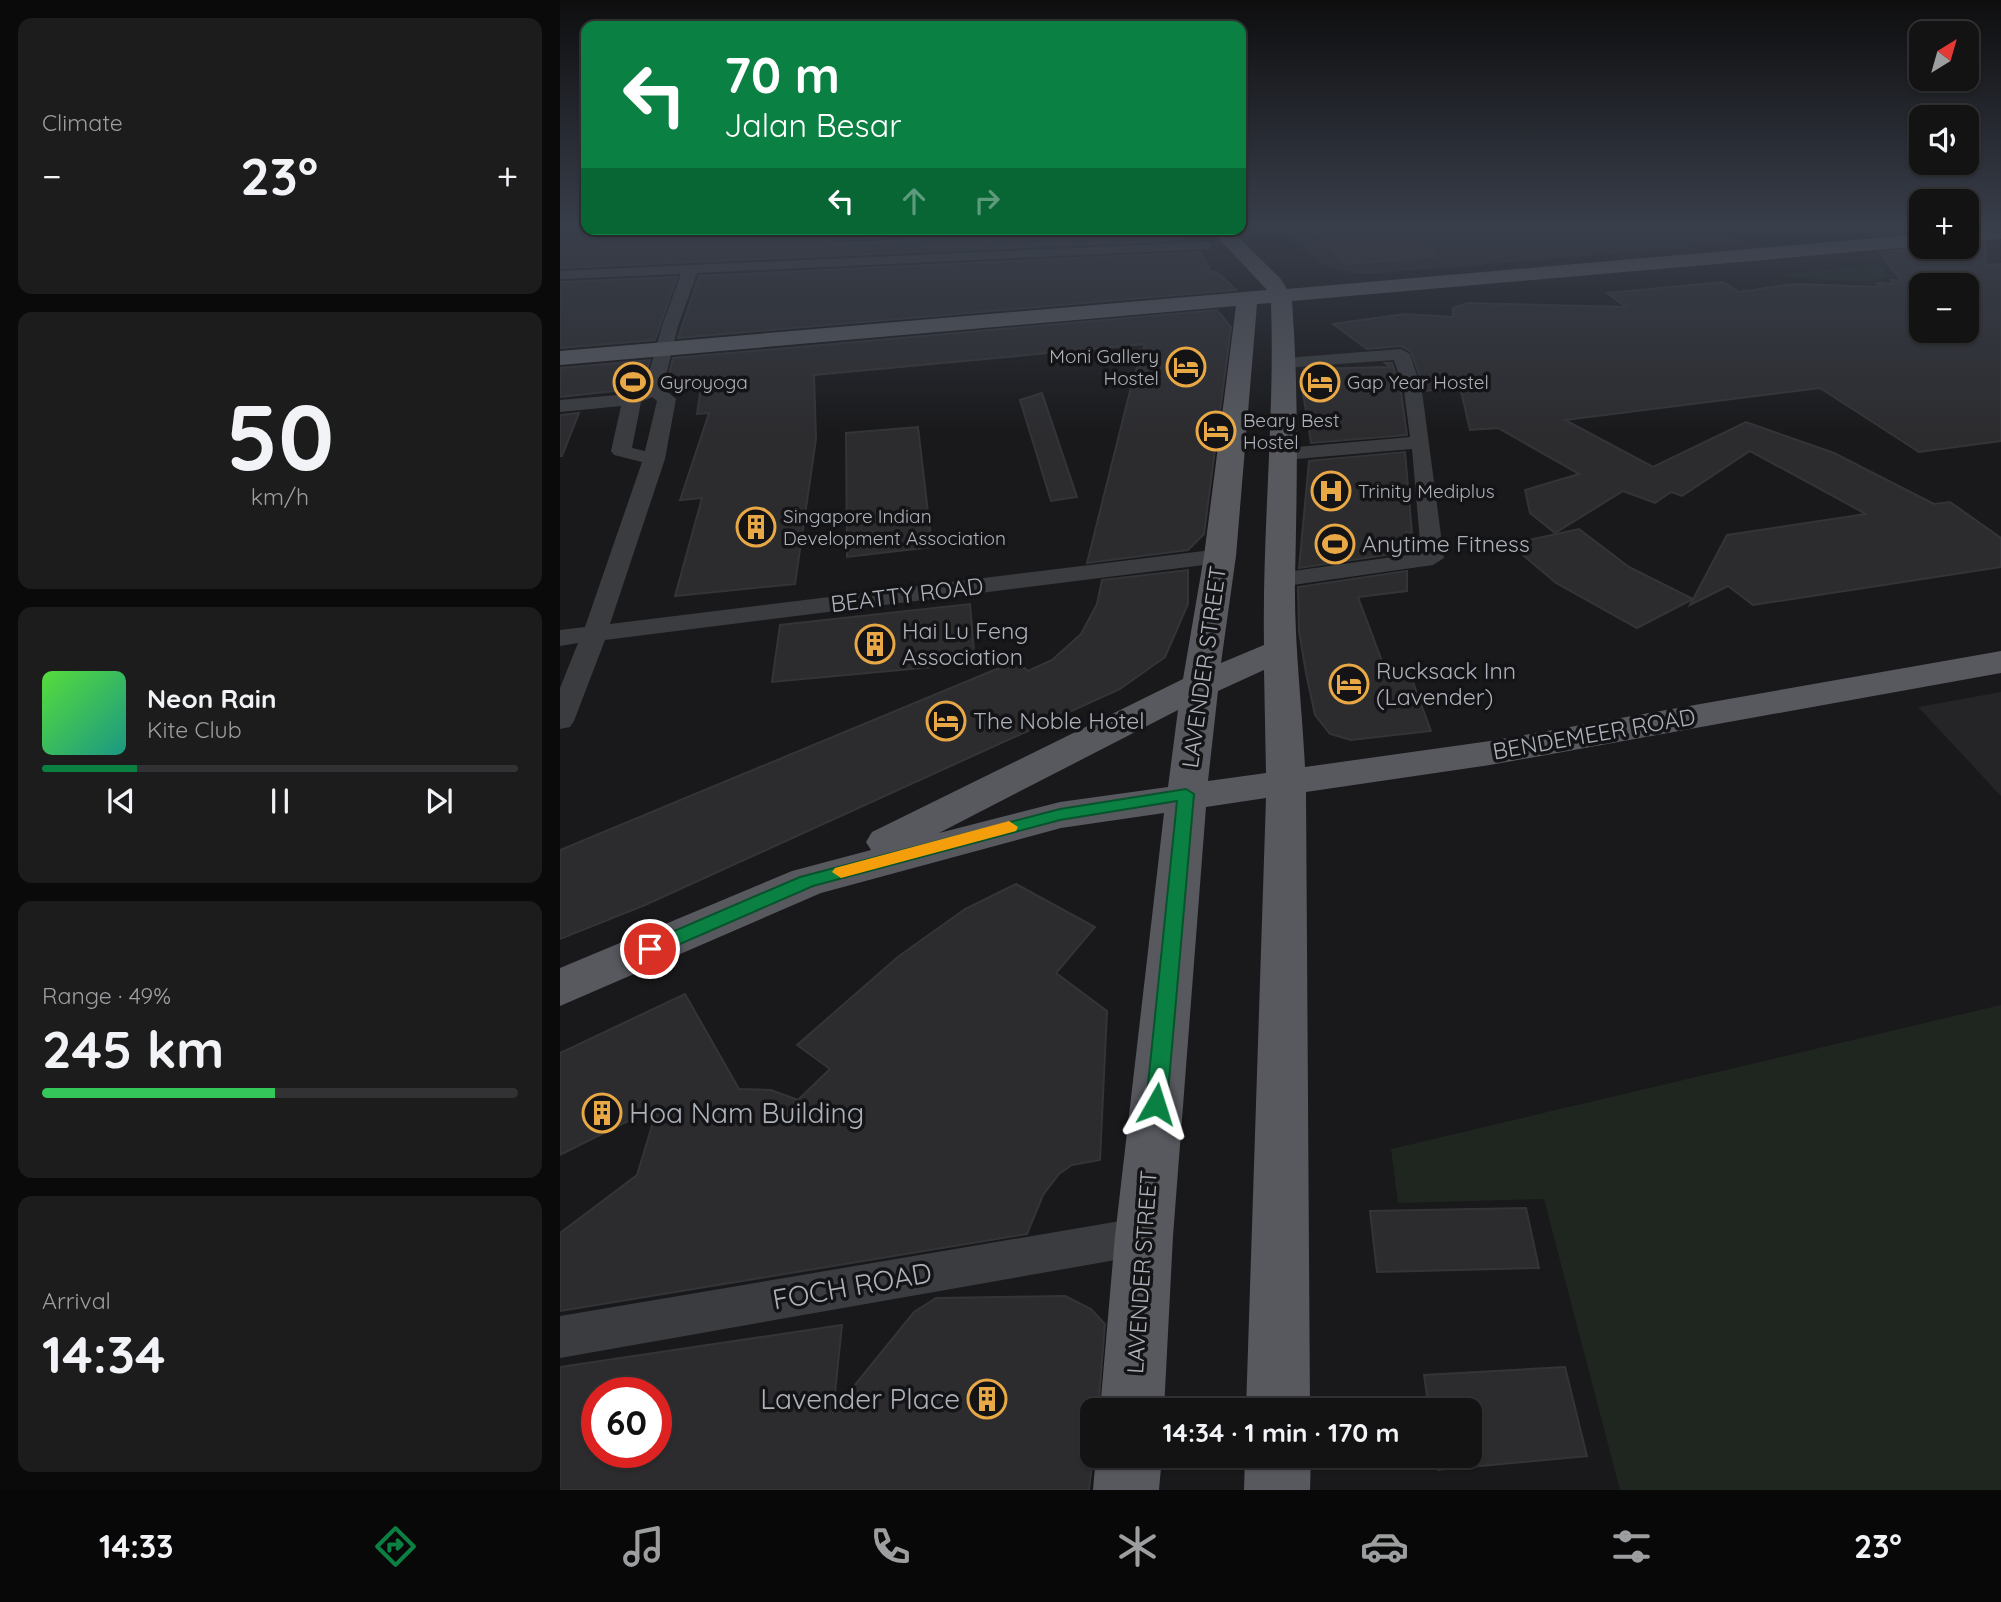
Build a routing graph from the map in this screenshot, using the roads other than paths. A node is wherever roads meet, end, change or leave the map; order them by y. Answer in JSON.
{"nodes":[{"id":1,"x":682,"y":295,"type":"edge"},
{"id":2,"x":1206,"y":295,"type":"edge"},
{"id":3,"x":1241,"y":295,"type":"edge"},
{"id":4,"x":1265,"y":295,"type":"edge"},
{"id":5,"x":1309,"y":295,"type":"edge"},
{"id":6,"x":1281,"y":297,"type":"junction"},
{"id":7,"x":663,"y":349,"type":"junction"},
{"id":8,"x":560,"y":358,"type":"edge"},
{"id":9,"x":1285,"y":363,"type":"junction"},
{"id":10,"x":653,"y":390,"type":"junction"},
{"id":11,"x":632,"y":399,"type":"junction"},
{"id":12,"x":560,"y":406,"type":"edge"},
{"id":13,"x":1421,"y":442,"type":"junction"},
{"id":14,"x":1285,"y":454,"type":"junction"},
{"id":15,"x":655,"y":459,"type":"junction"},
{"id":16,"x":1220,"y":556,"type":"junction"},
{"id":17,"x":1279,"y":580,"type":"junction"},
{"id":18,"x":594,"y":635,"type":"junction"},
{"id":19,"x":560,"y":638,"type":"edge"},
{"id":20,"x":1281,"y":650,"type":"junction"},
{"id":21,"x":2001,"y":662,"type":"edge"},
{"id":22,"x":1200,"y":685,"type":"junction"},
{"id":23,"x":560,"y":721,"type":"edge"},
{"id":24,"x":1286,"y":780,"type":"junction"},
{"id":25,"x":1186,"y":794,"type":"junction"},
{"id":26,"x":807,"y":882,"type":"junction"},
{"id":27,"x":560,"y":988,"type":"edge"},
{"id":28,"x":1144,"y":1236,"type":"junction"},
{"id":29,"x":560,"y":1337,"type":"edge"},
{"id":30,"x":1133,"y":1398,"type":"edge"},
{"id":31,"x":1278,"y":1398,"type":"edge"},
{"id":32,"x":1128,"y":1468,"type":"edge"},
{"id":33,"x":1278,"y":1468,"type":"edge"},
{"id":34,"x":1126,"y":1490,"type":"edge"},
{"id":35,"x":1277,"y":1490,"type":"edge"}],
"edges":[{"from":1,"to":7,"type":"street"},
{"from":2,"to":7,"type":"main road"},
{"from":3,"to":16,"type":"main road","name":"LAVENDER STREET"},
{"from":4,"to":6,"type":"main road"},
{"from":5,"to":6,"type":"main road"},
{"from":6,"to":9,"type":"main road"},
{"from":7,"to":8,"type":"main road"},
{"from":7,"to":10,"type":"street"},
{"from":9,"to":13,"type":"street"},
{"from":9,"to":14,"type":"main road"},
{"from":10,"to":11,"type":"street"},
{"from":10,"to":15,"type":"street"},
{"from":11,"to":12,"type":"street"},
{"from":11,"to":15,"type":"street"},
{"from":13,"to":14,"type":"street"},
{"from":13,"to":17,"type":"street"},
{"from":14,"to":17,"type":"main road"},
{"from":15,"to":18,"type":"street"},
{"from":16,"to":18,"type":"street","name":"BEATTY ROAD"},
{"from":16,"to":22,"type":"main road","name":"LAVENDER STREET"},
{"from":17,"to":20,"type":"main road"},
{"from":18,"to":19,"type":"street","name":"BEATTY ROAD"},
{"from":18,"to":23,"type":"street"},
{"from":20,"to":22,"type":"main road"},
{"from":20,"to":24,"type":"main road"},
{"from":21,"to":24,"type":"main road","name":"BENDEMEER ROAD"},
{"from":22,"to":25,"type":"main road","name":"LAVENDER STREET"},
{"from":22,"to":26,"type":"main road"},
{"from":24,"to":25,"type":"main road","name":"BENDEMEER ROAD"},
{"from":24,"to":31,"type":"main road"},
{"from":25,"to":26,"type":"main road","name":"BENDEMEER ROAD"},
{"from":25,"to":28,"type":"main road","name":"LAVENDER STREET"},
{"from":26,"to":27,"type":"main road"},
{"from":28,"to":29,"type":"street","name":"FOCH ROAD"},
{"from":28,"to":30,"type":"main road","name":"LAVENDER STREET"},
{"from":32,"to":34,"type":"main road"},
{"from":33,"to":35,"type":"main road"}]}
